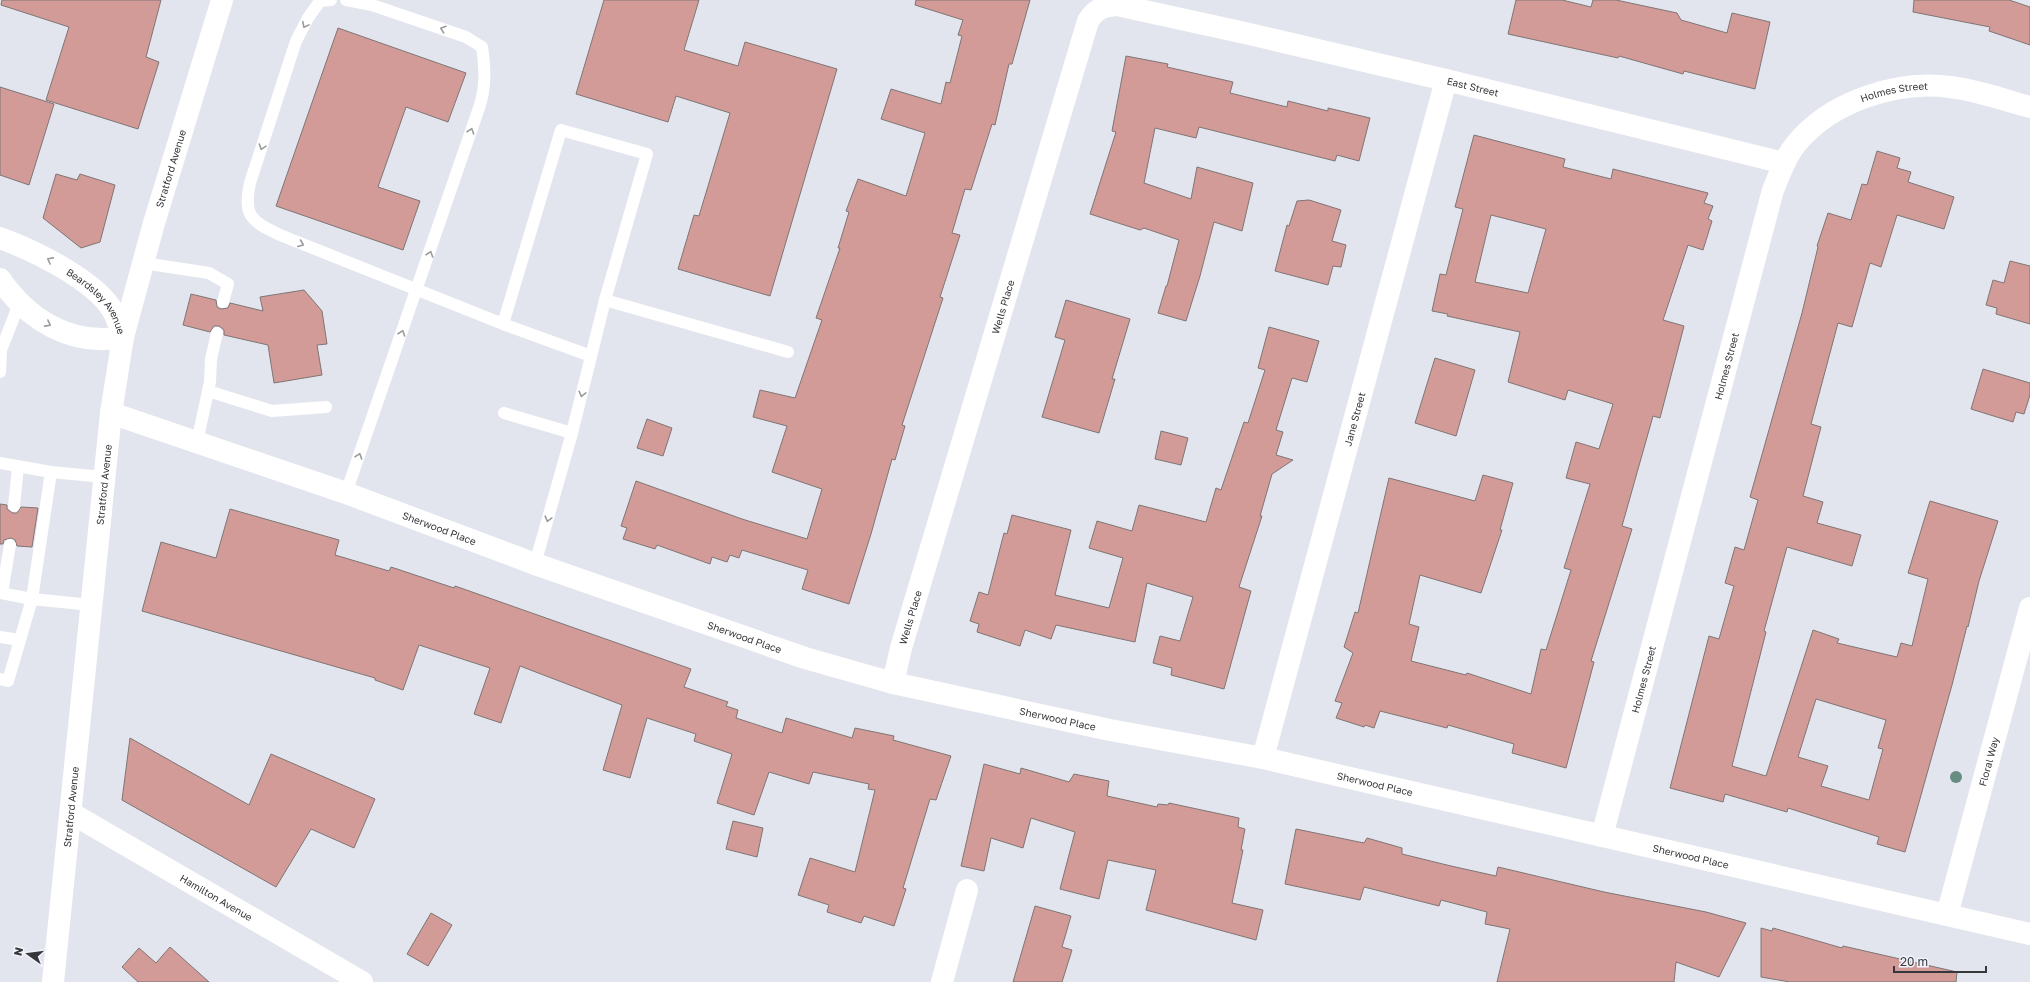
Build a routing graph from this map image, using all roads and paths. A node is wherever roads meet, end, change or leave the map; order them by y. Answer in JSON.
{"nodes":[{"id":1,"x":222,"y":0,"type":"edge"},
{"id":2,"x":331,"y":0,"type":"edge"},
{"id":3,"x":346,"y":0,"type":"edge"},
{"id":4,"x":1161,"y":8,"type":"edge"},
{"id":5,"x":1446,"y":80,"type":"junction"},
{"id":6,"x":2030,"y":108,"type":"edge"},
{"id":7,"x":1784,"y":163,"type":"junction"},
{"id":8,"x":0,"y":238,"type":"edge"},
{"id":9,"x":143,"y":262,"type":"junction"},
{"id":10,"x":0,"y":279,"type":"edge"},
{"id":11,"x":417,"y":291,"type":"junction"},
{"id":12,"x":605,"y":300,"type":"junction"},
{"id":13,"x":223,"y":302,"type":"dead end"},
{"id":14,"x":20,"y":304,"type":"junction"},
{"id":15,"x":503,"y":324,"type":"junction"},
{"id":16,"x":217,"y":333,"type":"dead end"},
{"id":17,"x":123,"y":337,"type":"junction"},
{"id":18,"x":1,"y":350,"type":"edge"},
{"id":19,"x":788,"y":352,"type":"dead end"},
{"id":20,"x":591,"y":356,"type":"junction"},
{"id":21,"x":0,"y":372,"type":"edge"},
{"id":22,"x":208,"y":391,"type":"junction"},
{"id":23,"x":326,"y":407,"type":"dead end"},
{"id":24,"x":111,"y":413,"type":"junction"},
{"id":25,"x":504,"y":413,"type":"dead end"},
{"id":26,"x":572,"y":433,"type":"junction"},
{"id":27,"x":197,"y":442,"type":"junction"},
{"id":28,"x":0,"y":463,"type":"edge"},
{"id":29,"x":18,"y":467,"type":"junction"},
{"id":30,"x":51,"y":472,"type":"junction"},
{"id":31,"x":104,"y":476,"type":"junction"},
{"id":32,"x":346,"y":493,"type":"junction"},
{"id":33,"x":14,"y":506,"type":"dead end"},
{"id":34,"x":10,"y":545,"type":"dead end"},
{"id":35,"x":535,"y":564,"type":"junction"},
{"id":36,"x":1,"y":593,"type":"edge"},
{"id":37,"x":32,"y":599,"type":"junction"},
{"id":38,"x":91,"y":605,"type":"junction"},
{"id":39,"x":2030,"y":608,"type":"edge"},
{"id":40,"x":0,"y":637,"type":"edge"},
{"id":41,"x":20,"y":640,"type":"junction"},
{"id":42,"x":0,"y":679,"type":"edge"},
{"id":43,"x":893,"y":683,"type":"junction"},
{"id":44,"x":1263,"y":758,"type":"junction"},
{"id":45,"x":71,"y":813,"type":"junction"},
{"id":46,"x":1602,"y":836,"type":"junction"},
{"id":47,"x":967,"y":890,"type":"dead end"},
{"id":48,"x":1947,"y":915,"type":"junction"},
{"id":49,"x":2030,"y":934,"type":"edge"},
{"id":50,"x":53,"y":982,"type":"edge"},
{"id":51,"x":362,"y":982,"type":"edge"},
{"id":52,"x":942,"y":982,"type":"edge"}],
"edges":[{"from":1,"to":9,"type":"street","name":"Stratford Avenue"},
{"from":2,"to":11,"type":"lane","one_way":true},
{"from":11,"to":3,"type":"lane","one_way":true},
{"from":4,"to":5,"type":"street","name":"East Street"},
{"from":4,"to":43,"type":"street","name":"Wells Place"},
{"from":5,"to":7,"type":"street","name":"East Street"},
{"from":5,"to":44,"type":"street","name":"Jane Street"},
{"from":6,"to":7,"type":"street","name":"Holmes Street"},
{"from":7,"to":46,"type":"street","name":"Holmes Street"},
{"from":17,"to":8,"type":"street","name":"Beardsley Avenue","one_way":true},
{"from":9,"to":13,"type":"lane"},
{"from":9,"to":17,"type":"street","name":"Stratford Avenue"},
{"from":10,"to":14,"type":"street","name":"Beardsley Avenue"},
{"from":11,"to":15,"type":"lane"},
{"from":32,"to":11,"type":"lane","one_way":true},
{"from":12,"to":15,"type":"lane"},
{"from":12,"to":19,"type":"lane"},
{"from":12,"to":20,"type":"lane"},
{"from":14,"to":17,"type":"street","name":"Beardsley Avenue","one_way":true},
{"from":14,"to":18,"type":"lane"},
{"from":15,"to":20,"type":"lane"},
{"from":16,"to":22,"type":"lane"},
{"from":17,"to":24,"type":"street","name":"Stratford Avenue"},
{"from":18,"to":21,"type":"lane"},
{"from":20,"to":26,"type":"lane","one_way":true},
{"from":22,"to":23,"type":"lane"},
{"from":22,"to":27,"type":"lane"},
{"from":24,"to":27,"type":"street","name":"Sherwood Place"},
{"from":24,"to":31,"type":"street","name":"Stratford Avenue"},
{"from":25,"to":26,"type":"lane"},
{"from":26,"to":35,"type":"lane","one_way":true},
{"from":27,"to":32,"type":"street","name":"Sherwood Place"},
{"from":28,"to":29,"type":"lane"},
{"from":29,"to":30,"type":"lane"},
{"from":29,"to":33,"type":"lane"},
{"from":30,"to":31,"type":"lane"},
{"from":30,"to":37,"type":"lane"},
{"from":31,"to":38,"type":"street","name":"Stratford Avenue"},
{"from":32,"to":35,"type":"street","name":"Sherwood Place"},
{"from":34,"to":36,"type":"lane"},
{"from":35,"to":43,"type":"street","name":"Sherwood Place"},
{"from":36,"to":37,"type":"lane"},
{"from":37,"to":38,"type":"lane"},
{"from":37,"to":41,"type":"lane"},
{"from":38,"to":45,"type":"street","name":"Stratford Avenue"},
{"from":39,"to":48,"type":"street","name":"Floral Way"},
{"from":40,"to":41,"type":"lane"},
{"from":41,"to":42,"type":"lane"},
{"from":43,"to":44,"type":"street","name":"Sherwood Place"},
{"from":44,"to":46,"type":"street","name":"Sherwood Place"},
{"from":45,"to":50,"type":"street","name":"Stratford Avenue"},
{"from":45,"to":51,"type":"street","name":"Hamilton Avenue"},
{"from":46,"to":48,"type":"street","name":"Sherwood Place"},
{"from":47,"to":52,"type":"street"},
{"from":48,"to":49,"type":"street","name":"Sherwood Place"}]}
